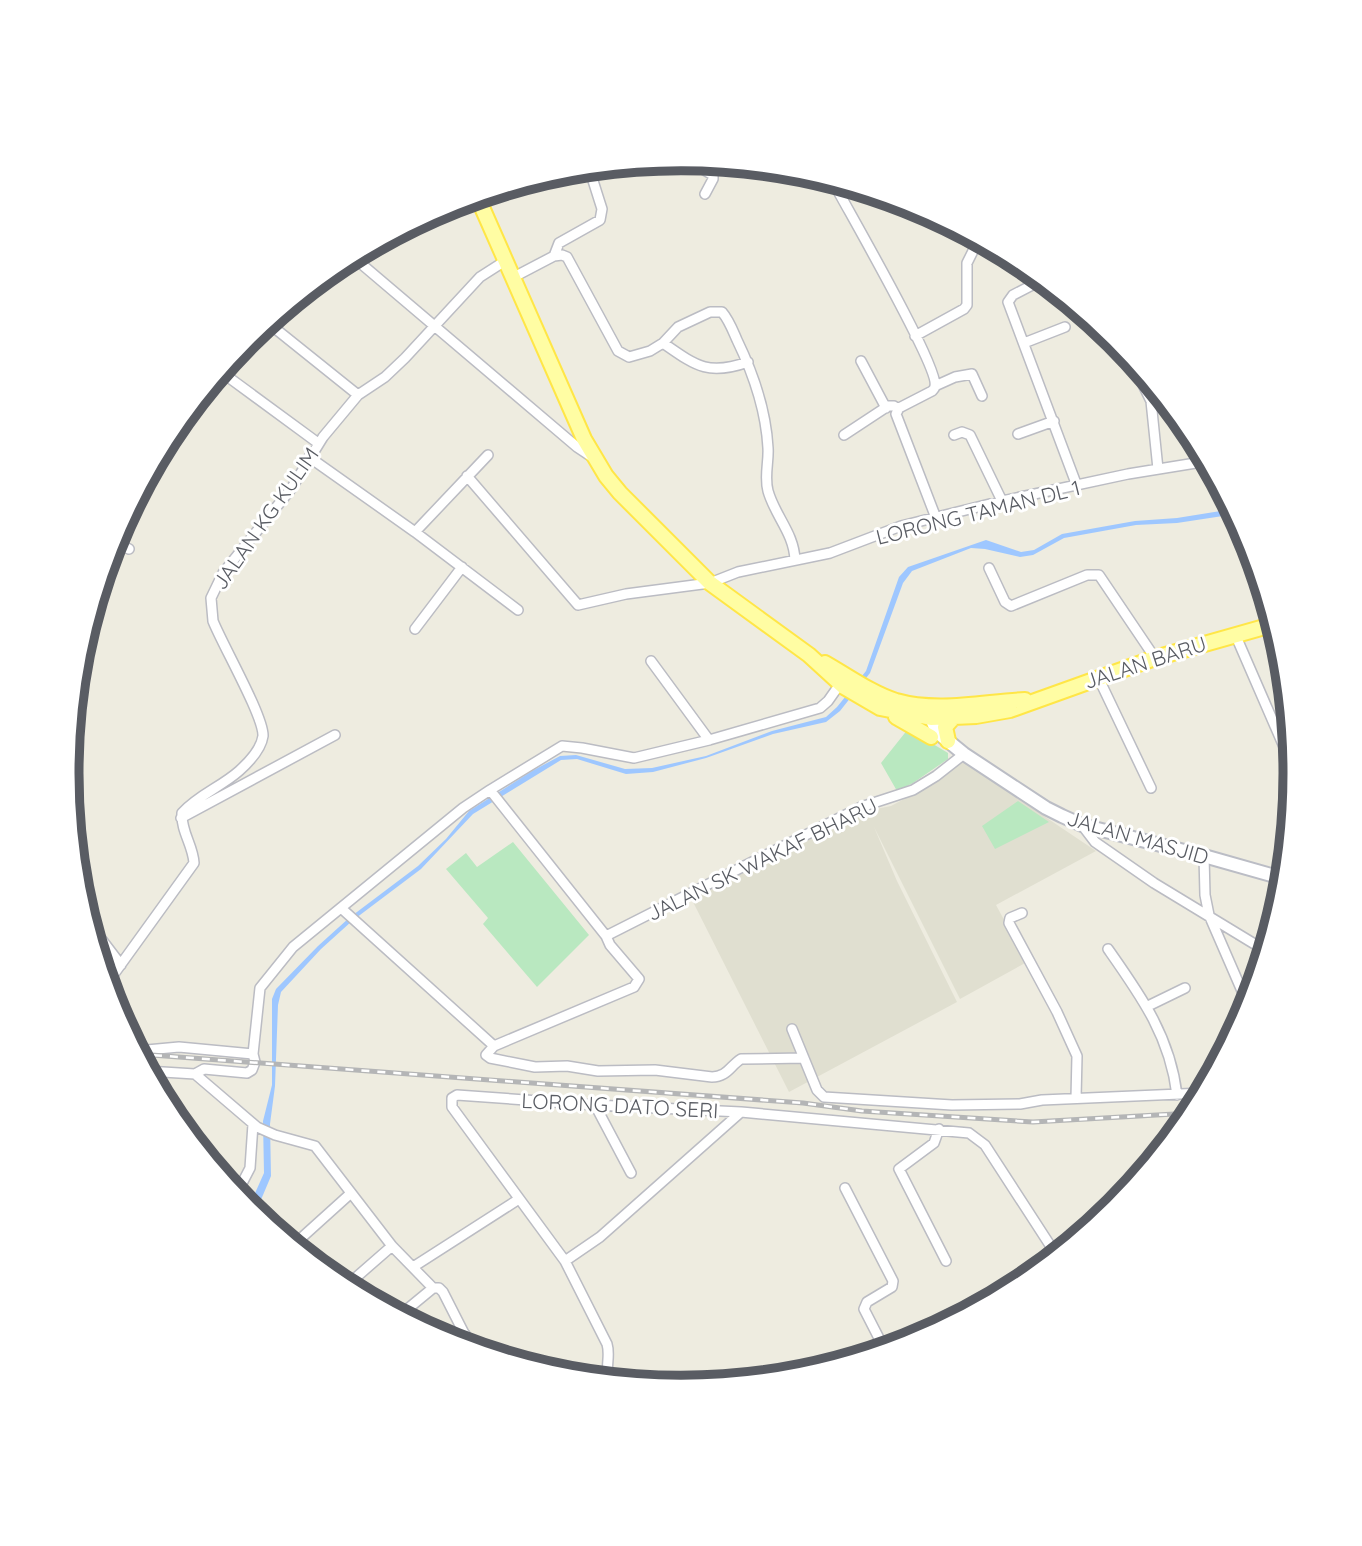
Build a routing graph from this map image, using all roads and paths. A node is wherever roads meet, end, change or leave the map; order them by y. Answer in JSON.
{"nodes":[{"id":1,"x":707,"y":172,"type":"edge"},
{"id":2,"x":592,"y":178,"type":"edge"},
{"id":3,"x":838,"y":191,"type":"edge"},
{"id":4,"x":705,"y":194,"type":"dead end"},
{"id":5,"x":481,"y":205,"type":"edge"},
{"id":6,"x":975,"y":247,"type":"edge"},
{"id":7,"x":554,"y":256,"type":"junction"},
{"id":8,"x":505,"y":261,"type":"junction"},
{"id":9,"x":360,"y":263,"type":"edge"},
{"id":10,"x":512,"y":278,"type":"junction"},
{"id":11,"x":1034,"y":285,"type":"edge"},
{"id":12,"x":433,"y":326,"type":"junction"},
{"id":13,"x":1065,"y":327,"type":"dead end"},
{"id":14,"x":275,"y":328,"type":"edge"},
{"id":15,"x":915,"y":336,"type":"junction"},
{"id":16,"x":663,"y":343,"type":"junction"},
{"id":17,"x":1024,"y":343,"type":"junction"},
{"id":18,"x":861,"y":361,"type":"dead end"},
{"id":19,"x":748,"y":362,"type":"junction"},
{"id":20,"x":228,"y":377,"type":"edge"},
{"id":21,"x":935,"y":386,"type":"junction"},
{"id":22,"x":1146,"y":390,"type":"edge"},
{"id":23,"x":358,"y":395,"type":"junction"},
{"id":24,"x":982,"y":396,"type":"dead end"},
{"id":25,"x":886,"y":408,"type":"junction"},
{"id":26,"x":898,"y":409,"type":"junction"},
{"id":27,"x":1054,"y":421,"type":"junction"},
{"id":28,"x":1017,"y":434,"type":"dead end"},
{"id":29,"x":844,"y":435,"type":"dead end"},
{"id":30,"x":954,"y":435,"type":"dead end"},
{"id":31,"x":318,"y":443,"type":"junction"},
{"id":32,"x":488,"y":455,"type":"dead end"},
{"id":33,"x":309,"y":457,"type":"junction"},
{"id":34,"x":594,"y":458,"type":"junction"},
{"id":35,"x":1197,"y":463,"type":"edge"},
{"id":36,"x":1158,"y":469,"type":"junction"},
{"id":37,"x":467,"y":476,"type":"junction"},
{"id":38,"x":1077,"y":486,"type":"junction"},
{"id":39,"x":1002,"y":501,"type":"junction"},
{"id":40,"x":936,"y":518,"type":"junction"},
{"id":41,"x":415,"y":532,"type":"junction"},
{"id":42,"x":123,"y":547,"type":"edge"},
{"id":43,"x":129,"y":549,"type":"dead end"},
{"id":44,"x":795,"y":560,"type":"junction"},
{"id":45,"x":462,"y":568,"type":"junction"},
{"id":46,"x":989,"y":568,"type":"dead end"},
{"id":47,"x":710,"y":583,"type":"junction"},
{"id":48,"x":518,"y":610,"type":"dead end"},
{"id":49,"x":1265,"y":627,"type":"edge"},
{"id":50,"x":415,"y":629,"type":"dead end"},
{"id":51,"x":1266,"y":629,"type":"edge"},
{"id":52,"x":1254,"y":630,"type":"junction"},
{"id":53,"x":1235,"y":634,"type":"junction"},
{"id":54,"x":809,"y":654,"type":"junction"},
{"id":55,"x":1155,"y":657,"type":"junction"},
{"id":56,"x":651,"y":661,"type":"dead end"},
{"id":57,"x":1098,"y":677,"type":"junction"},
{"id":58,"x":840,"y":684,"type":"junction"},
{"id":59,"x":908,"y":703,"type":"junction"},
{"id":60,"x":880,"y":708,"type":"junction"},
{"id":61,"x":951,"y":711,"type":"junction"},
{"id":62,"x":926,"y":716,"type":"junction"},
{"id":63,"x":335,"y":735,"type":"dead end"},
{"id":64,"x":931,"y":737,"type":"junction"},
{"id":65,"x":709,"y":740,"type":"junction"},
{"id":66,"x":948,"y":741,"type":"junction"},
{"id":67,"x":1282,"y":743,"type":"edge"},
{"id":68,"x":964,"y":754,"type":"junction"},
{"id":69,"x":253,"y":757,"type":"junction"},
{"id":70,"x":262,"y":774,"type":"junction"},
{"id":71,"x":1151,"y":788,"type":"dead end"},
{"id":72,"x":492,"y":792,"type":"junction"},
{"id":73,"x":181,"y":818,"type":"junction"},
{"id":74,"x":1083,"y":825,"type":"junction"},
{"id":75,"x":1204,"y":856,"type":"junction"},
{"id":76,"x":1274,"y":877,"type":"edge"},
{"id":77,"x":341,"y":908,"type":"junction"},
{"id":78,"x":1022,"y":913,"type":"dead end"},
{"id":79,"x":1209,"y":915,"type":"junction"},
{"id":80,"x":606,"y":936,"type":"junction"},
{"id":81,"x":103,"y":941,"type":"edge"},
{"id":82,"x":1258,"y":946,"type":"edge"},
{"id":83,"x":1108,"y":949,"type":"dead end"},
{"id":84,"x":121,"y":965,"type":"junction"},
{"id":85,"x":114,"y":974,"type":"edge"},
{"id":86,"x":1185,"y":988,"type":"dead end"},
{"id":87,"x":1242,"y":991,"type":"edge"},
{"id":88,"x":1148,"y":1006,"type":"junction"},
{"id":89,"x":792,"y":1029,"type":"dead end"},
{"id":90,"x":494,"y":1046,"type":"junction"},
{"id":91,"x":147,"y":1050,"type":"edge"},
{"id":92,"x":253,"y":1054,"type":"junction"},
{"id":93,"x":804,"y":1058,"type":"junction"},
{"id":94,"x":158,"y":1072,"type":"edge"},
{"id":95,"x":195,"y":1074,"type":"junction"},
{"id":96,"x":1191,"y":1093,"type":"edge"},
{"id":97,"x":1177,"y":1094,"type":"junction"},
{"id":98,"x":1076,"y":1098,"type":"junction"},
{"id":99,"x":595,"y":1105,"type":"junction"},
{"id":100,"x":741,"y":1112,"type":"junction"},
{"id":101,"x":255,"y":1126,"type":"junction"},
{"id":102,"x":939,"y":1129,"type":"junction"},
{"id":103,"x":631,"y":1173,"type":"dead end"},
{"id":104,"x":241,"y":1184,"type":"edge"},
{"id":105,"x":845,"y":1188,"type":"dead end"},
{"id":106,"x":350,"y":1194,"type":"junction"},
{"id":107,"x":519,"y":1199,"type":"junction"},
{"id":108,"x":300,"y":1239,"type":"edge"},
{"id":109,"x":392,"y":1246,"type":"junction"},
{"id":110,"x":1052,"y":1248,"type":"edge"},
{"id":111,"x":565,"y":1261,"type":"junction"},
{"id":112,"x":946,"y":1261,"type":"dead end"},
{"id":113,"x":413,"y":1268,"type":"junction"},
{"id":114,"x":354,"y":1279,"type":"edge"},
{"id":115,"x":433,"y":1288,"type":"junction"},
{"id":116,"x":407,"y":1309,"type":"edge"},
{"id":117,"x":465,"y":1334,"type":"edge"},
{"id":118,"x":880,"y":1341,"type":"edge"},
{"id":119,"x":609,"y":1371,"type":"edge"}],
"edges":[{"from":1,"to":4,"type":"street"},
{"from":2,"to":7,"type":"street"},
{"from":3,"to":15,"type":"street"},
{"from":5,"to":8,"type":"main road"},
{"from":6,"to":15,"type":"street"},
{"from":7,"to":10,"type":"street"},
{"from":7,"to":16,"type":"street"},
{"from":8,"to":10,"type":"main road"},
{"from":8,"to":12,"type":"street","name":"JALAN KG KULIM"},
{"from":9,"to":12,"type":"street"},
{"from":10,"to":34,"type":"main road"},
{"from":11,"to":17,"type":"street"},
{"from":12,"to":23,"type":"street","name":"JALAN KG KULIM"},
{"from":12,"to":34,"type":"street"},
{"from":13,"to":17,"type":"street"},
{"from":14,"to":23,"type":"street"},
{"from":15,"to":21,"type":"street"},
{"from":16,"to":19,"type":"street"},
{"from":16,"to":19,"type":"street"},
{"from":17,"to":27,"type":"street"},
{"from":18,"to":25,"type":"street"},
{"from":19,"to":44,"type":"street"},
{"from":20,"to":31,"type":"street"},
{"from":21,"to":24,"type":"street"},
{"from":21,"to":26,"type":"street"},
{"from":22,"to":36,"type":"street"},
{"from":23,"to":31,"type":"street","name":"JALAN KG KULIM"},
{"from":25,"to":26,"type":"street"},
{"from":25,"to":29,"type":"street"},
{"from":26,"to":40,"type":"street"},
{"from":27,"to":28,"type":"street"},
{"from":27,"to":38,"type":"street"},
{"from":30,"to":39,"type":"street"},
{"from":31,"to":33,"type":"street","name":"JALAN KG KULIM"},
{"from":32,"to":37,"type":"street"},
{"from":33,"to":41,"type":"street"},
{"from":33,"to":69,"type":"street","name":"JALAN KG KULIM"},
{"from":34,"to":47,"type":"main road"},
{"from":35,"to":36,"type":"street","name":"LORONG TAMAN DL 1"},
{"from":36,"to":38,"type":"street","name":"LORONG TAMAN DL 1"},
{"from":37,"to":41,"type":"street"},
{"from":37,"to":47,"type":"street","name":"LORONG TAMAN DL 1"},
{"from":38,"to":39,"type":"street","name":"LORONG TAMAN DL 1"},
{"from":39,"to":40,"type":"street","name":"LORONG TAMAN DL 1"},
{"from":40,"to":44,"type":"street","name":"LORONG TAMAN DL 1"},
{"from":41,"to":45,"type":"street"},
{"from":42,"to":43,"type":"street"},
{"from":44,"to":47,"type":"street","name":"LORONG TAMAN DL 1"},
{"from":45,"to":48,"type":"street"},
{"from":45,"to":50,"type":"street"},
{"from":46,"to":55,"type":"street"},
{"from":47,"to":54,"type":"main road"},
{"from":49,"to":52,"type":"main road"},
{"from":51,"to":52,"type":"main road"},
{"from":52,"to":53,"type":"main road","name":"JALAN BARU"},
{"from":53,"to":55,"type":"main road","name":"JALAN BARU"},
{"from":53,"to":67,"type":"street"},
{"from":54,"to":58,"type":"main road","name":"JALAN BARU"},
{"from":54,"to":59,"type":"main road","name":"JALAN BARU"},
{"from":55,"to":57,"type":"main road","name":"JALAN BARU"},
{"from":56,"to":65,"type":"street"},
{"from":57,"to":61,"type":"main road","name":"JALAN BARU"},
{"from":57,"to":71,"type":"street"},
{"from":58,"to":60,"type":"main road","name":"JALAN BARU"},
{"from":58,"to":65,"type":"street"},
{"from":59,"to":61,"type":"main road","name":"JALAN BARU"},
{"from":59,"to":62,"type":"main road"},
{"from":60,"to":62,"type":"main road","name":"JALAN BARU"},
{"from":60,"to":64,"type":"main road"},
{"from":61,"to":62,"type":"main road","name":"JALAN BARU"},
{"from":61,"to":66,"type":"main road"},
{"from":62,"to":64,"type":"street"},
{"from":62,"to":66,"type":"street","name":"JALAN MASJID"},
{"from":63,"to":70,"type":"street"},
{"from":64,"to":68,"type":"street","name":"JALAN MASJID"},
{"from":65,"to":72,"type":"street"},
{"from":66,"to":68,"type":"street","name":"JALAN MASJID"},
{"from":68,"to":74,"type":"street","name":"JALAN MASJID"},
{"from":68,"to":80,"type":"street","name":"JALAN SK WAKAF BHARU"},
{"from":69,"to":70,"type":"street"},
{"from":69,"to":73,"type":"street"},
{"from":70,"to":73,"type":"street"},
{"from":72,"to":77,"type":"street"},
{"from":72,"to":80,"type":"street"},
{"from":73,"to":84,"type":"street"},
{"from":74,"to":75,"type":"street","name":"JALAN MASJID"},
{"from":74,"to":79,"type":"street"},
{"from":75,"to":76,"type":"street","name":"JALAN MASJID"},
{"from":75,"to":79,"type":"street"},
{"from":77,"to":90,"type":"street"},
{"from":77,"to":92,"type":"street"},
{"from":78,"to":98,"type":"street"},
{"from":79,"to":82,"type":"street"},
{"from":79,"to":87,"type":"street"},
{"from":80,"to":90,"type":"street"},
{"from":81,"to":84,"type":"street"},
{"from":83,"to":88,"type":"street"},
{"from":84,"to":85,"type":"street"},
{"from":86,"to":88,"type":"street"},
{"from":88,"to":97,"type":"street"},
{"from":89,"to":93,"type":"street"},
{"from":90,"to":93,"type":"street"},
{"from":91,"to":92,"type":"street"},
{"from":92,"to":95,"type":"street"},
{"from":93,"to":98,"type":"street"},
{"from":94,"to":95,"type":"street"},
{"from":95,"to":101,"type":"street"},
{"from":96,"to":97,"type":"street"},
{"from":97,"to":98,"type":"street"},
{"from":99,"to":100,"type":"street","name":"LORONG DATO SERI"},
{"from":99,"to":103,"type":"street"},
{"from":99,"to":107,"type":"street","name":"LORONG DATO SERI"},
{"from":100,"to":102,"type":"street","name":"LORONG DATO SERI"},
{"from":100,"to":111,"type":"street"},
{"from":101,"to":104,"type":"street"},
{"from":101,"to":106,"type":"street"},
{"from":102,"to":110,"type":"street","name":"LORONG DATO SERI"},
{"from":102,"to":112,"type":"street"},
{"from":105,"to":118,"type":"street"},
{"from":106,"to":108,"type":"street"},
{"from":106,"to":109,"type":"street"},
{"from":107,"to":111,"type":"street","name":"LORONG DATO SERI"},
{"from":107,"to":113,"type":"street"},
{"from":109,"to":113,"type":"street"},
{"from":109,"to":114,"type":"street"},
{"from":111,"to":119,"type":"street","name":"LORONG DATO SERI"},
{"from":113,"to":115,"type":"street"},
{"from":115,"to":116,"type":"street"},
{"from":115,"to":117,"type":"street"}]}
